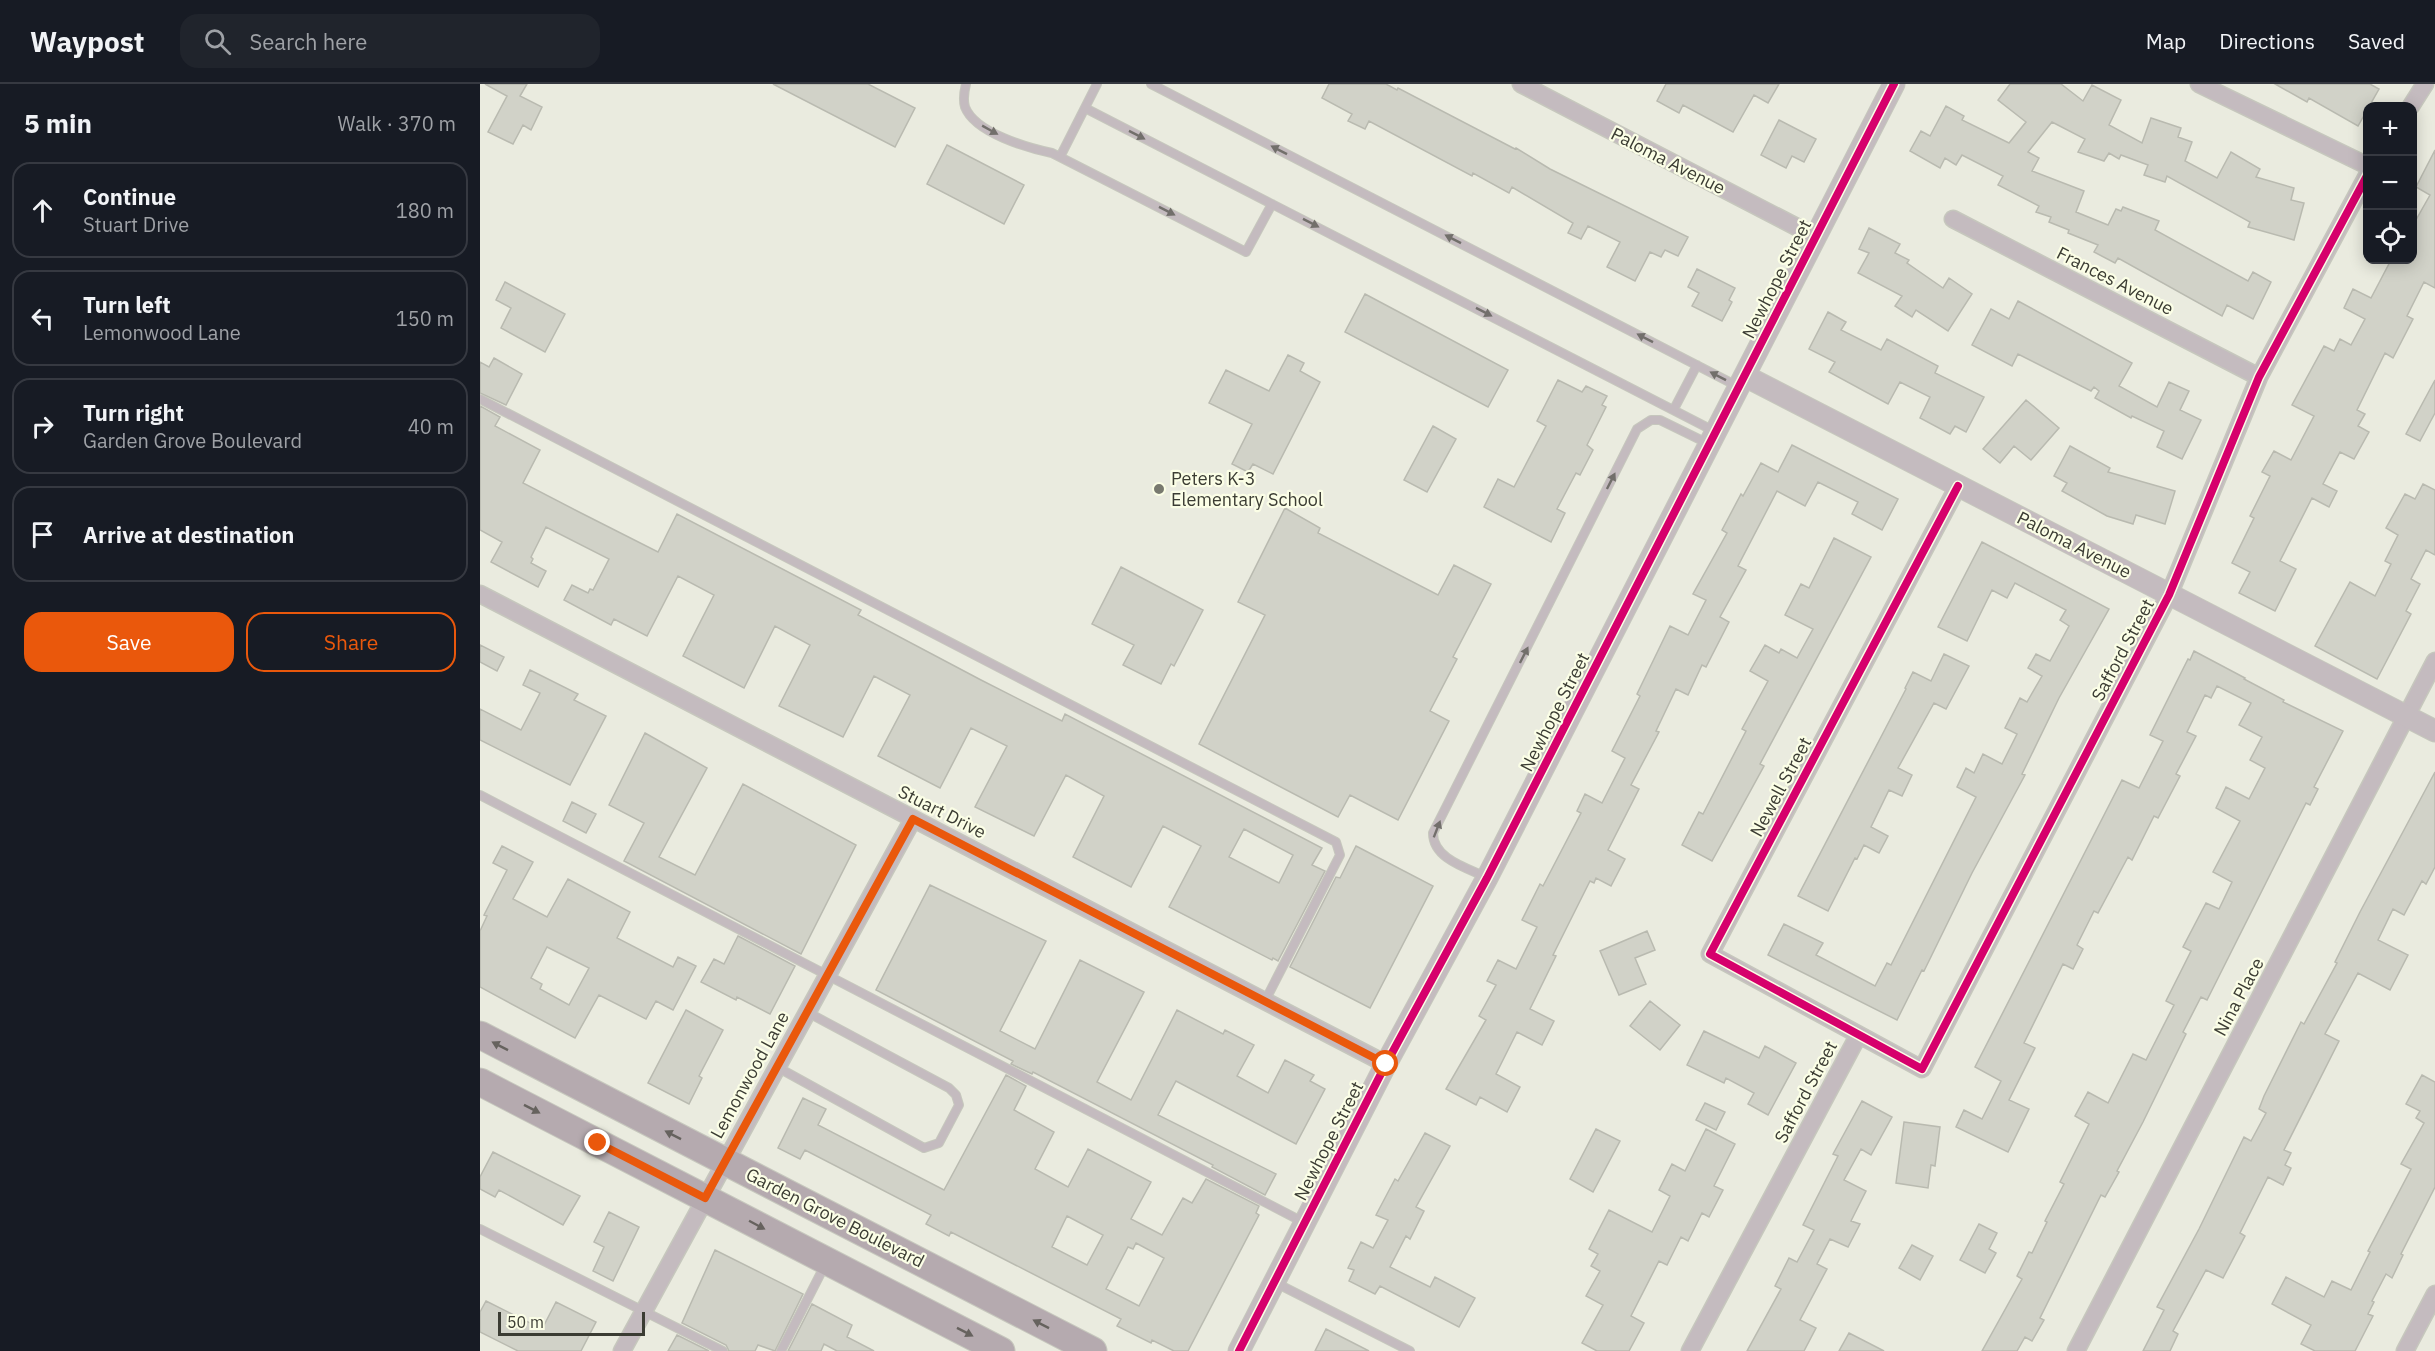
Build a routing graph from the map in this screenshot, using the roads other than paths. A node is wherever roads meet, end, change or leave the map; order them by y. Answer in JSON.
{"nodes":[{"id":1,"x":966,"y":84,"type":"edge"},
{"id":2,"x":1097,"y":84,"type":"edge"},
{"id":3,"x":1151,"y":84,"type":"edge"},
{"id":4,"x":1521,"y":84,"type":"edge"},
{"id":5,"x":1894,"y":84,"type":"edge"},
{"id":6,"x":2199,"y":84,"type":"edge"},
{"id":7,"x":2425,"y":84,"type":"edge"},
{"id":8,"x":2414,"y":102,"type":"edge"},
{"id":9,"x":1085,"y":108,"type":"junction"},
{"id":10,"x":1060,"y":157,"type":"junction"},
{"id":11,"x":2363,"y":164,"type":"edge"},
{"id":12,"x":2363,"y":182,"type":"edge"},
{"id":13,"x":1272,"y":204,"type":"junction"},
{"id":14,"x":1953,"y":219,"type":"dead end"},
{"id":15,"x":1816,"y":237,"type":"junction"},
{"id":16,"x":1697,"y":365,"type":"junction"},
{"id":17,"x":2259,"y":377,"type":"junction"},
{"id":18,"x":1742,"y":381,"type":"junction"},
{"id":19,"x":480,"y":399,"type":"edge"},
{"id":20,"x":1674,"y":409,"type":"junction"},
{"id":21,"x":1713,"y":438,"type":"junction"},
{"id":22,"x":1958,"y":486,"type":"junction"},
{"id":23,"x":480,"y":594,"type":"edge"},
{"id":24,"x":2169,"y":594,"type":"junction"},
{"id":25,"x":2435,"y":661,"type":"edge"},
{"id":26,"x":2407,"y":717,"type":"junction"},
{"id":27,"x":2435,"y":732,"type":"edge"},
{"id":28,"x":480,"y":795,"type":"edge"},
{"id":29,"x":913,"y":819,"type":"junction"},
{"id":30,"x":1487,"y":878,"type":"junction"},
{"id":31,"x":827,"y":976,"type":"junction"},
{"id":32,"x":1265,"y":1001,"type":"junction"},
{"id":33,"x":807,"y":1012,"type":"junction"},
{"id":34,"x":480,"y":1035,"type":"edge"},
{"id":35,"x":1858,"y":1036,"type":"junction"},
{"id":36,"x":1386,"y":1064,"type":"junction"},
{"id":37,"x":777,"y":1067,"type":"junction"},
{"id":38,"x":480,"y":1082,"type":"edge"},
{"id":39,"x":725,"y":1161,"type":"junction"},
{"id":40,"x":705,"y":1198,"type":"junction"},
{"id":41,"x":1304,"y":1222,"type":"junction"},
{"id":42,"x":480,"y":1229,"type":"edge"},
{"id":43,"x":827,"y":1262,"type":"junction"},
{"id":44,"x":1274,"y":1282,"type":"junction"},
{"id":45,"x":2435,"y":1294,"type":"edge"},
{"id":46,"x":645,"y":1310,"type":"junction"},
{"id":47,"x":622,"y":1351,"type":"edge"},
{"id":48,"x":723,"y":1351,"type":"edge"},
{"id":49,"x":781,"y":1351,"type":"edge"},
{"id":50,"x":1001,"y":1351,"type":"edge"},
{"id":51,"x":1093,"y":1351,"type":"edge"},
{"id":52,"x":1239,"y":1351,"type":"edge"},
{"id":53,"x":1410,"y":1351,"type":"edge"},
{"id":54,"x":1690,"y":1351,"type":"edge"},
{"id":55,"x":2076,"y":1351,"type":"edge"},
{"id":56,"x":2405,"y":1351,"type":"edge"}],
"edges":[{"from":1,"to":10,"type":"lane","one_way":true},
{"from":2,"to":9,"type":"lane"},
{"from":16,"to":3,"type":"lane","one_way":true},
{"from":4,"to":15,"type":"street","name":"Paloma Avenue"},
{"from":5,"to":15,"type":"street","name":"Newhope Street"},
{"from":6,"to":11,"type":"street"},
{"from":7,"to":8,"type":"street"},
{"from":9,"to":10,"type":"lane"},
{"from":9,"to":13,"type":"lane","one_way":true},
{"from":10,"to":13,"type":"lane","one_way":true},
{"from":12,"to":17,"type":"street","name":"Safford Street"},
{"from":13,"to":20,"type":"lane","one_way":true},
{"from":14,"to":17,"type":"street","name":"Frances Avenue"},
{"from":15,"to":18,"type":"street","name":"Newhope Street"},
{"from":18,"to":16,"type":"lane","one_way":true},
{"from":16,"to":20,"type":"lane"},
{"from":17,"to":24,"type":"street","name":"Safford Street"},
{"from":18,"to":21,"type":"street","name":"Newhope Street"},
{"from":18,"to":22,"type":"street","name":"Paloma Avenue"},
{"from":19,"to":32,"type":"lane"},
{"from":20,"to":21,"type":"lane"},
{"from":21,"to":30,"type":"street","name":"Newhope Street"},
{"from":30,"to":21,"type":"lane","one_way":true},
{"from":22,"to":24,"type":"street","name":"Paloma Avenue"},
{"from":22,"to":35,"type":"street","name":"Newell Street"},
{"from":23,"to":29,"type":"street","name":"Stuart Drive"},
{"from":24,"to":26,"type":"street","name":"Paloma Avenue"},
{"from":24,"to":35,"type":"street","name":"Safford Street"},
{"from":25,"to":26,"type":"street","name":"Nina Place"},
{"from":26,"to":27,"type":"street","name":"Paloma Avenue"},
{"from":26,"to":55,"type":"street","name":"Nina Place"},
{"from":28,"to":31,"type":"lane"},
{"from":29,"to":31,"type":"street","name":"Lemonwood Lane"},
{"from":29,"to":32,"type":"street","name":"Stuart Drive"},
{"from":30,"to":36,"type":"street","name":"Newhope Street"},
{"from":31,"to":33,"type":"street","name":"Lemonwood Lane"},
{"from":31,"to":41,"type":"lane"},
{"from":32,"to":36,"type":"street","name":"Stuart Drive"},
{"from":33,"to":37,"type":"street","name":"Lemonwood Lane"},
{"from":33,"to":37,"type":"lane"},
{"from":39,"to":34,"type":"main road","name":"Garden Grove Boulevard","one_way":true},
{"from":35,"to":54,"type":"street","name":"Safford Street"},
{"from":36,"to":41,"type":"street","name":"Newhope Street"},
{"from":37,"to":39,"type":"street","name":"Lemonwood Lane"},
{"from":38,"to":40,"type":"main road","one_way":true},
{"from":39,"to":40,"type":"street","name":"Lemonwood Lane"},
{"from":51,"to":39,"type":"main road","name":"Garden Grove Boulevard","one_way":true},
{"from":40,"to":43,"type":"main road","one_way":true},
{"from":40,"to":46,"type":"street","name":"Lemonwood Lane"},
{"from":41,"to":44,"type":"street","name":"Newhope Street"},
{"from":42,"to":46,"type":"lane"},
{"from":43,"to":49,"type":"lane"},
{"from":43,"to":50,"type":"main road","one_way":true},
{"from":44,"to":52,"type":"street","name":"Newhope Street"},
{"from":44,"to":53,"type":"lane"},
{"from":45,"to":56,"type":"street"},
{"from":46,"to":47,"type":"street","name":"Lemonwood Lane"},
{"from":46,"to":48,"type":"lane"}]}
